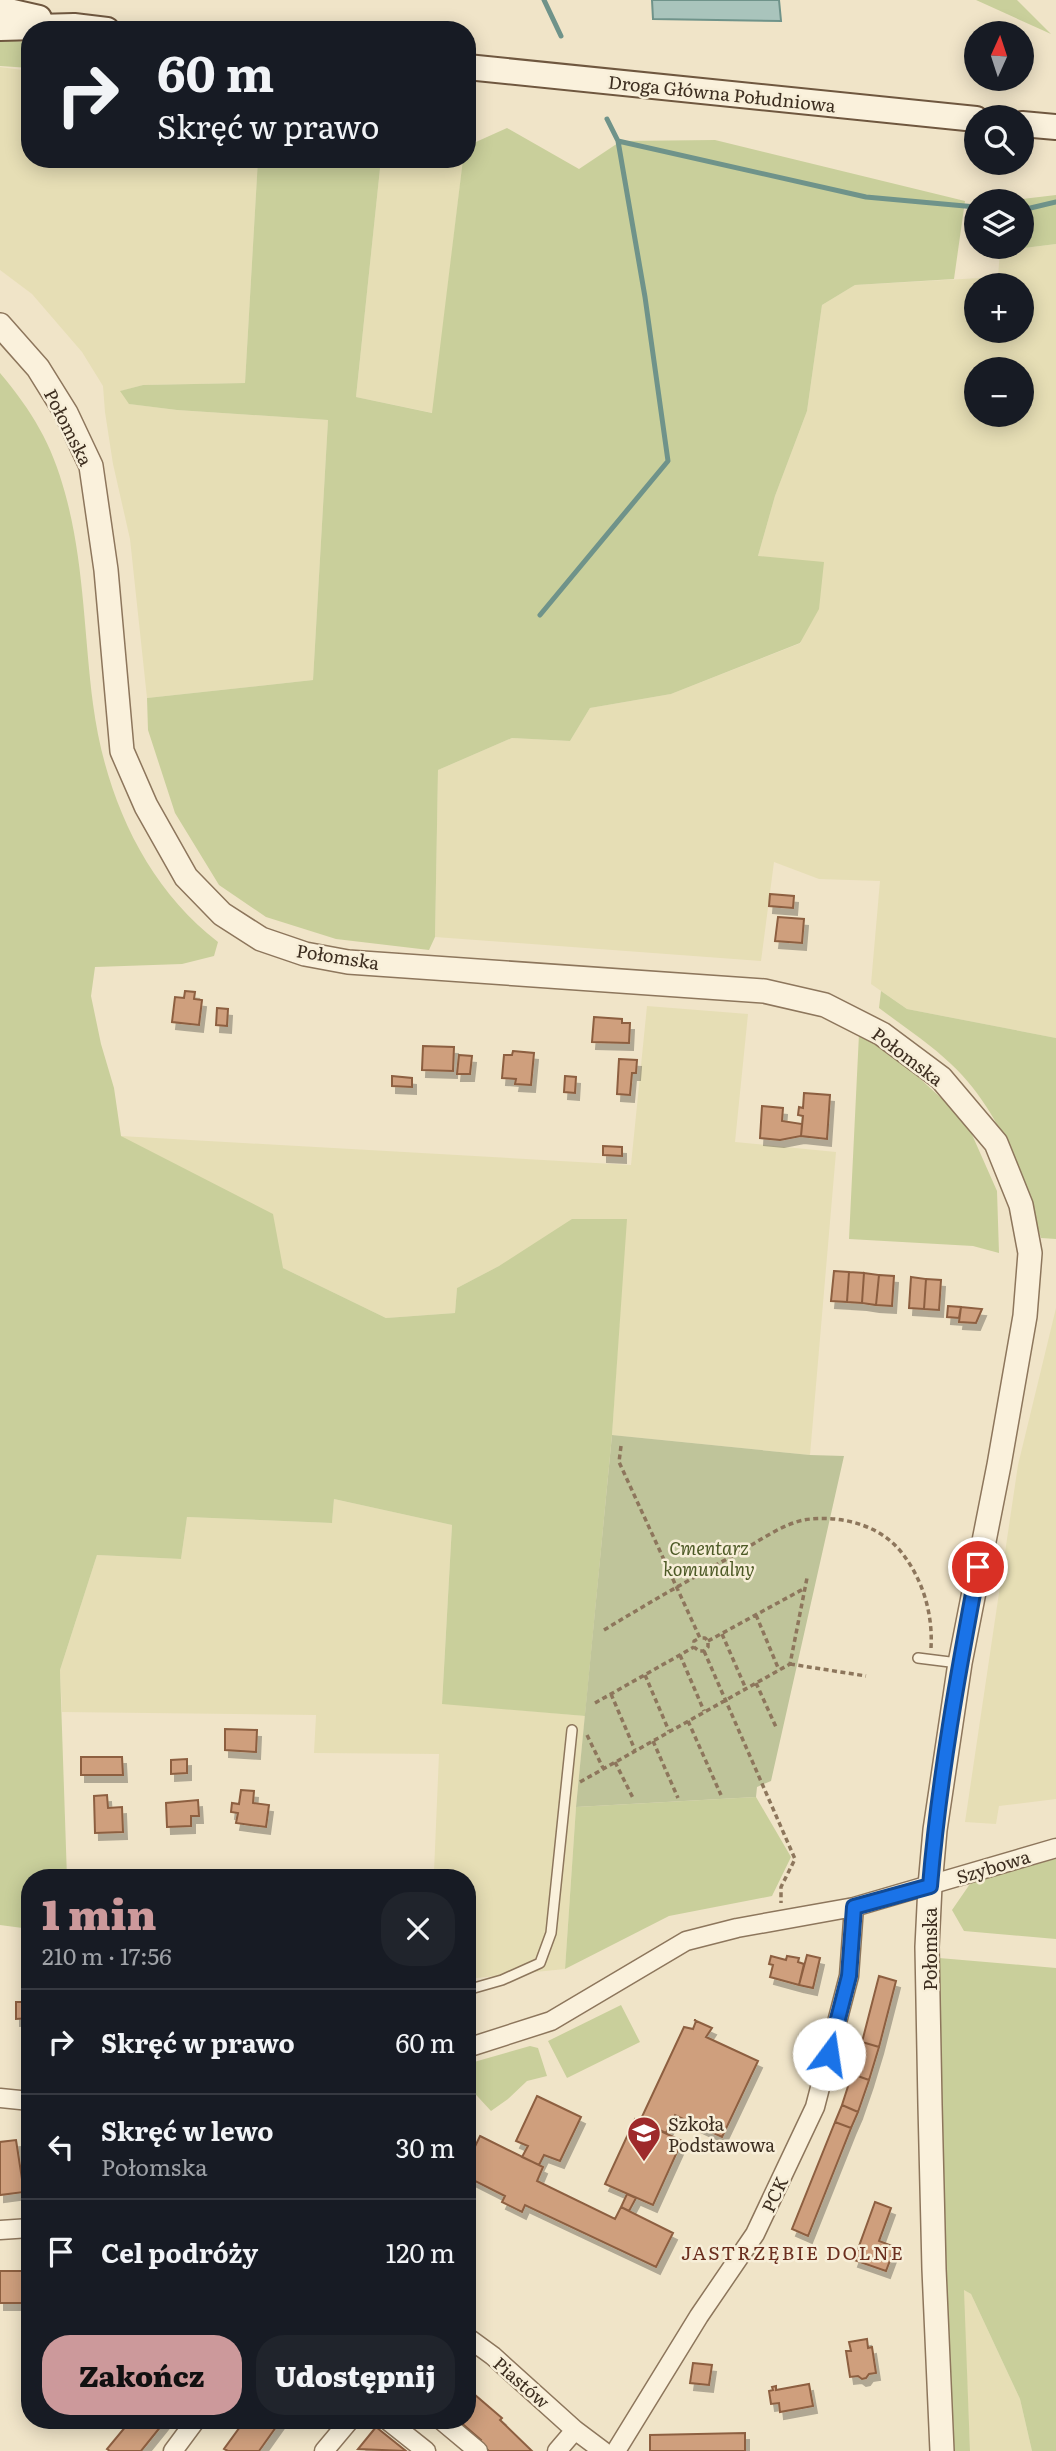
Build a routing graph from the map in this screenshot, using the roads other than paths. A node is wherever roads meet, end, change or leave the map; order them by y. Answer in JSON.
{"nodes":[{"id":1,"x":0,"y":9,"type":"edge"},
{"id":2,"x":52,"y":21,"type":"edge"},
{"id":3,"x":21,"y":27,"type":"edge"},
{"id":4,"x":0,"y":28,"type":"edge"},
{"id":5,"x":476,"y":68,"type":"edge"},
{"id":6,"x":964,"y":118,"type":"edge"},
{"id":7,"x":1034,"y":125,"type":"edge"},
{"id":8,"x":1056,"y":127,"type":"edge"},
{"id":9,"x":0,"y":325,"type":"edge"},
{"id":10,"x":918,"y":1658,"type":"dead end"},
{"id":11,"x":960,"y":1663,"type":"junction"},
{"id":12,"x":572,"y":1730,"type":"dead end"},
{"id":13,"x":1056,"y":1848,"type":"edge"},
{"id":14,"x":930,"y":1886,"type":"junction"},
{"id":15,"x":854,"y":1907,"type":"junction"},
{"id":16,"x":476,"y":1987,"type":"edge"},
{"id":17,"x":476,"y":2045,"type":"edge"},
{"id":18,"x":0,"y":2098,"type":"edge"},
{"id":19,"x":21,"y":2100,"type":"edge"},
{"id":20,"x":21,"y":2229,"type":"edge"},
{"id":21,"x":0,"y":2230,"type":"edge"},
{"id":22,"x":476,"y":2344,"type":"edge"},
{"id":23,"x":189,"y":2429,"type":"edge"},
{"id":24,"x":343,"y":2429,"type":"edge"},
{"id":25,"x":398,"y":2429,"type":"edge"},
{"id":26,"x":452,"y":2429,"type":"edge"},
{"id":27,"x":575,"y":2430,"type":"junction"},
{"id":28,"x":330,"y":2449,"type":"edge"},
{"id":29,"x":173,"y":2451,"type":"edge"},
{"id":30,"x":426,"y":2451,"type":"edge"},
{"id":31,"x":478,"y":2451,"type":"edge"},
{"id":32,"x":557,"y":2451,"type":"edge"},
{"id":33,"x":603,"y":2451,"type":"edge"},
{"id":34,"x":616,"y":2451,"type":"edge"},
{"id":35,"x":942,"y":2451,"type":"edge"}],
"edges":[{"from":1,"to":2,"type":"main road"},
{"from":3,"to":4,"type":"main road"},
{"from":5,"to":6,"type":"main road","name":"Droga Główna Południowa"},
{"from":7,"to":8,"type":"main road"},
{"from":9,"to":11,"type":"street","name":"Połomska"},
{"from":10,"to":11,"type":"lane"},
{"from":11,"to":14,"type":"street","name":"Połomska"},
{"from":12,"to":16,"type":"lane"},
{"from":13,"to":14,"type":"street","name":"Szybowa"},
{"from":14,"to":15,"type":"street","name":"Szybowa"},
{"from":14,"to":35,"type":"street","name":"Połomska"},
{"from":15,"to":17,"type":"street","name":"Szybowa"},
{"from":15,"to":34,"type":"street","name":"PCK"},
{"from":18,"to":19,"type":"street"},
{"from":20,"to":21,"type":"street"},
{"from":22,"to":27,"type":"street","name":"Piastów"},
{"from":23,"to":29,"type":"street"},
{"from":24,"to":28,"type":"street"},
{"from":25,"to":30,"type":"street"},
{"from":26,"to":31,"type":"street"},
{"from":27,"to":32,"type":"street"},
{"from":27,"to":33,"type":"street","name":"Piastów"}]}
